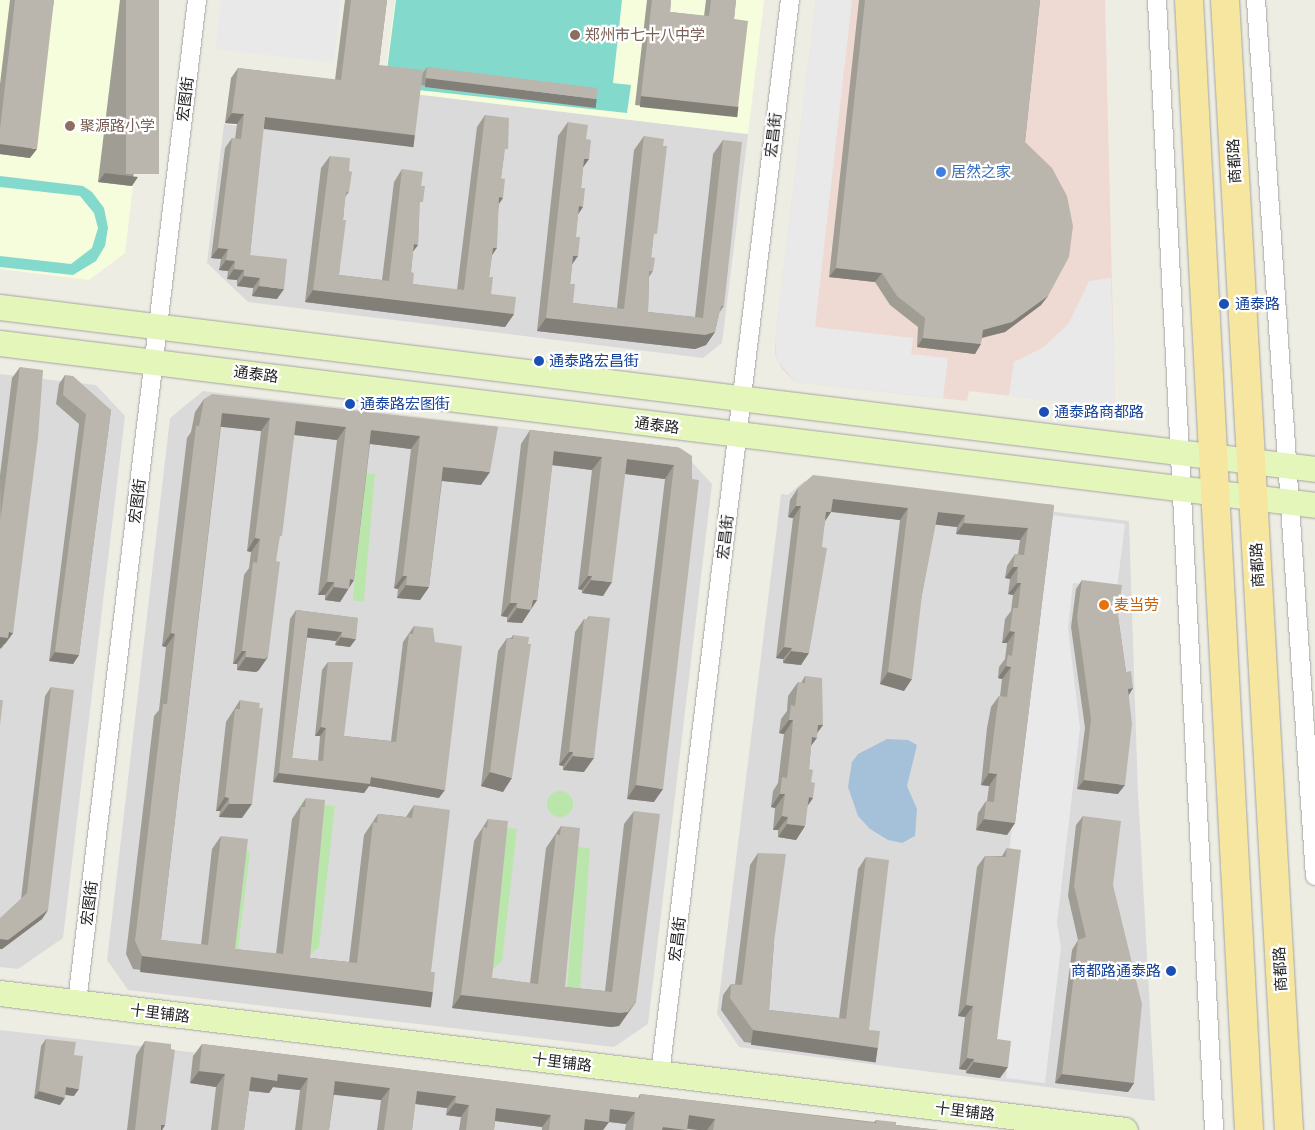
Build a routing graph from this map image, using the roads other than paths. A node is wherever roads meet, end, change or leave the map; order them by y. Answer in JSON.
{"nodes":[{"id":1,"x":197,"y":0,"type":"edge"},
{"id":2,"x":790,"y":0,"type":"edge"},
{"id":3,"x":1157,"y":0,"type":"edge"},
{"id":4,"x":1189,"y":0,"type":"edge"},
{"id":5,"x":1225,"y":0,"type":"edge"},
{"id":6,"x":1256,"y":0,"type":"edge"},
{"id":7,"x":0,"y":308,"type":"edge"},
{"id":8,"x":158,"y":327,"type":"junction"},
{"id":9,"x":0,"y":343,"type":"edge"},
{"id":10,"x":154,"y":362,"type":"junction"},
{"id":11,"x":742,"y":398,"type":"junction"},
{"id":12,"x":737,"y":434,"type":"junction"},
{"id":13,"x":1180,"y":452,"type":"junction"},
{"id":14,"x":1213,"y":456,"type":"junction"},
{"id":15,"x":1252,"y":461,"type":"junction"},
{"id":16,"x":1286,"y":465,"type":"junction"},
{"id":17,"x":1315,"y":469,"type":"edge"},
{"id":18,"x":1182,"y":489,"type":"junction"},
{"id":19,"x":1215,"y":493,"type":"junction"},
{"id":20,"x":1253,"y":497,"type":"junction"},
{"id":21,"x":1288,"y":502,"type":"junction"},
{"id":22,"x":1315,"y":505,"type":"edge"},
{"id":23,"x":1315,"y":876,"type":"edge"},
{"id":24,"x":0,"y":993,"type":"edge"},
{"id":25,"x":77,"y":1002,"type":"junction"},
{"id":26,"x":660,"y":1074,"type":"junction"},
{"id":27,"x":1125,"y":1130,"type":"edge"},
{"id":28,"x":1214,"y":1130,"type":"edge"},
{"id":29,"x":1249,"y":1130,"type":"edge"},
{"id":30,"x":1289,"y":1130,"type":"edge"}],
"edges":[{"from":1,"to":8,"type":"street","name":"宏图街"},
{"from":2,"to":11,"type":"street","name":"宏昌街"},
{"from":3,"to":13,"type":"street"},
{"from":4,"to":14,"type":"main road"},
{"from":5,"to":15,"type":"main road","name":"商都路"},
{"from":6,"to":16,"type":"street"},
{"from":7,"to":8,"type":"street"},
{"from":8,"to":10,"type":"street","name":"宏图街"},
{"from":8,"to":11,"type":"street"},
{"from":9,"to":10,"type":"street","name":"通泰路"},
{"from":10,"to":12,"type":"street","name":"通泰路"},
{"from":10,"to":25,"type":"street","name":"宏图街"},
{"from":11,"to":12,"type":"street","name":"宏昌街"},
{"from":11,"to":13,"type":"street"},
{"from":12,"to":18,"type":"street","name":"通泰路"},
{"from":12,"to":26,"type":"street","name":"宏昌街"},
{"from":13,"to":14,"type":"street"},
{"from":13,"to":18,"type":"street"},
{"from":14,"to":15,"type":"street"},
{"from":14,"to":19,"type":"main road"},
{"from":15,"to":16,"type":"street"},
{"from":15,"to":20,"type":"main road","name":"商都路"},
{"from":16,"to":17,"type":"street"},
{"from":16,"to":21,"type":"street"},
{"from":18,"to":19,"type":"street","name":"通泰路"},
{"from":18,"to":28,"type":"street"},
{"from":19,"to":20,"type":"street","name":"通泰路"},
{"from":19,"to":29,"type":"main road"},
{"from":20,"to":21,"type":"street","name":"通泰路"},
{"from":20,"to":30,"type":"main road","name":"商都路"},
{"from":21,"to":22,"type":"street","name":"通泰路"},
{"from":21,"to":23,"type":"street"},
{"from":24,"to":25,"type":"street","name":"十里铺路"},
{"from":25,"to":26,"type":"street","name":"十里铺路"},
{"from":26,"to":27,"type":"street","name":"十里铺路"}]}
